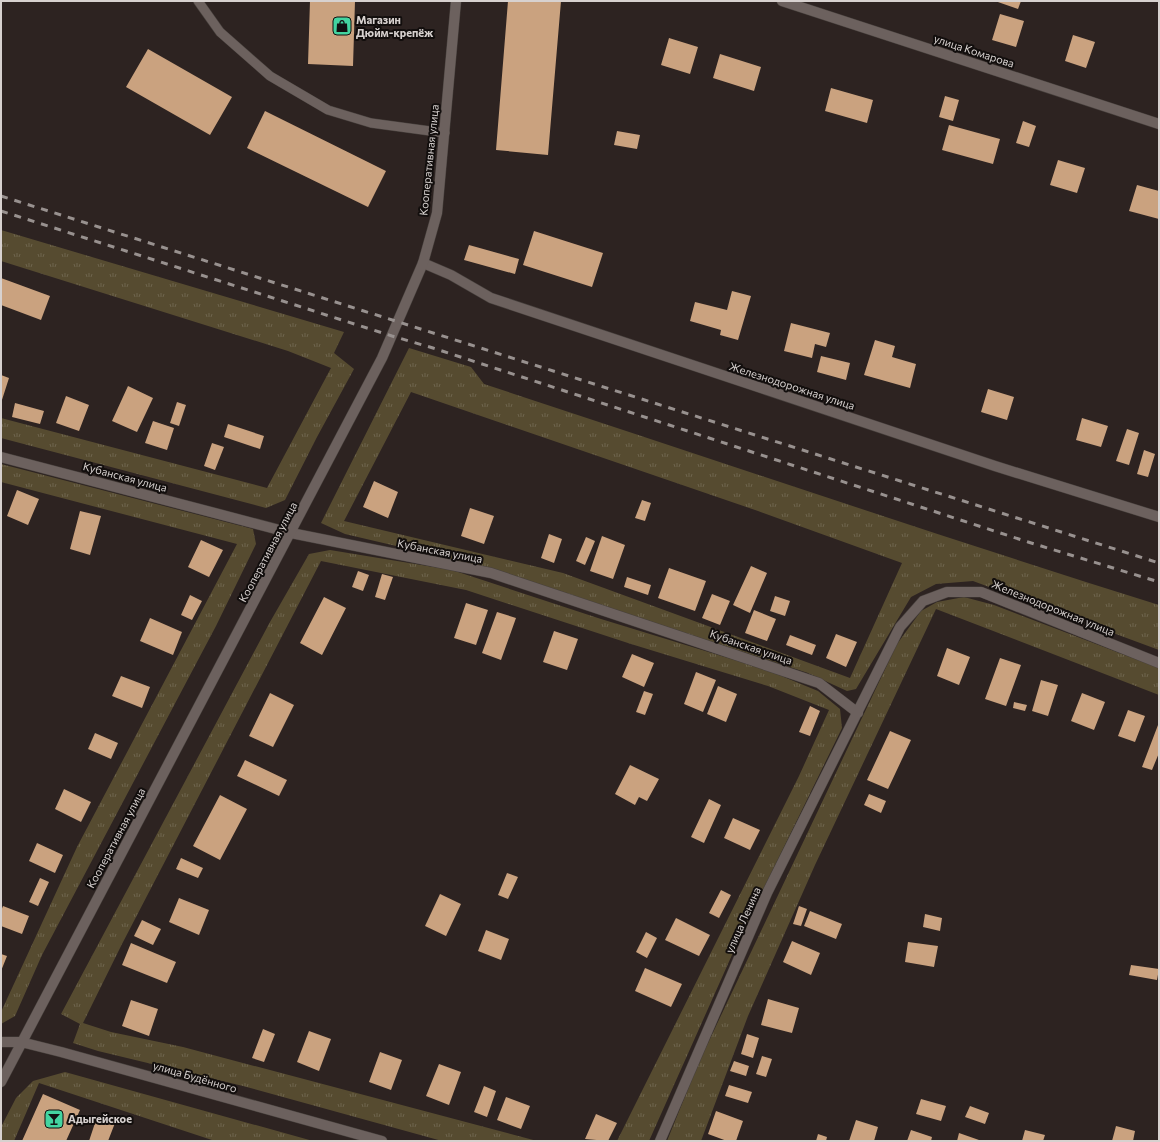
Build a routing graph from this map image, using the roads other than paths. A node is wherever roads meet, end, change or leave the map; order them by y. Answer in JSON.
{"nodes":[{"id":1,"x":198,"y":1,"type":"edge"},
{"id":2,"x":456,"y":1,"type":"edge"},
{"id":3,"x":786,"y":2,"type":"edge"},
{"id":4,"x":1159,"y":124,"type":"edge"},
{"id":5,"x":444,"y":132,"type":"junction"},
{"id":6,"x":423,"y":263,"type":"junction"},
{"id":7,"x":1,"y":457,"type":"edge"},
{"id":8,"x":1159,"y":517,"type":"edge"},
{"id":9,"x":291,"y":533,"type":"junction"},
{"id":10,"x":1159,"y":663,"type":"edge"},
{"id":11,"x":858,"y":713,"type":"junction"},
{"id":12,"x":1,"y":1042,"type":"edge"},
{"id":13,"x":22,"y":1042,"type":"junction"},
{"id":14,"x":1,"y":1082,"type":"edge"},
{"id":15,"x":382,"y":1141,"type":"edge"},
{"id":16,"x":660,"y":1141,"type":"edge"}],
"edges":[{"from":1,"to":5,"type":"lane"},
{"from":2,"to":5,"type":"street","name":"Кооперативная улица"},
{"from":3,"to":4,"type":"street","name":"улица Комарова"},
{"from":5,"to":6,"type":"street","name":"Кооперативная улица"},
{"from":6,"to":8,"type":"street","name":"Железнодорожная улица"},
{"from":6,"to":9,"type":"street","name":"Кооперативная улица"},
{"from":7,"to":9,"type":"street","name":"Кубанская улица"},
{"from":9,"to":11,"type":"street","name":"Кубанская улица"},
{"from":9,"to":13,"type":"street","name":"Кооперативная улица"},
{"from":10,"to":11,"type":"street","name":"Железнодорожная улица"},
{"from":11,"to":16,"type":"street","name":"улица Ленина"},
{"from":12,"to":13,"type":"street","name":"улица Будённого"},
{"from":13,"to":14,"type":"street","name":"Кооперативная улица"},
{"from":13,"to":15,"type":"street","name":"улица Будённого"}]}
